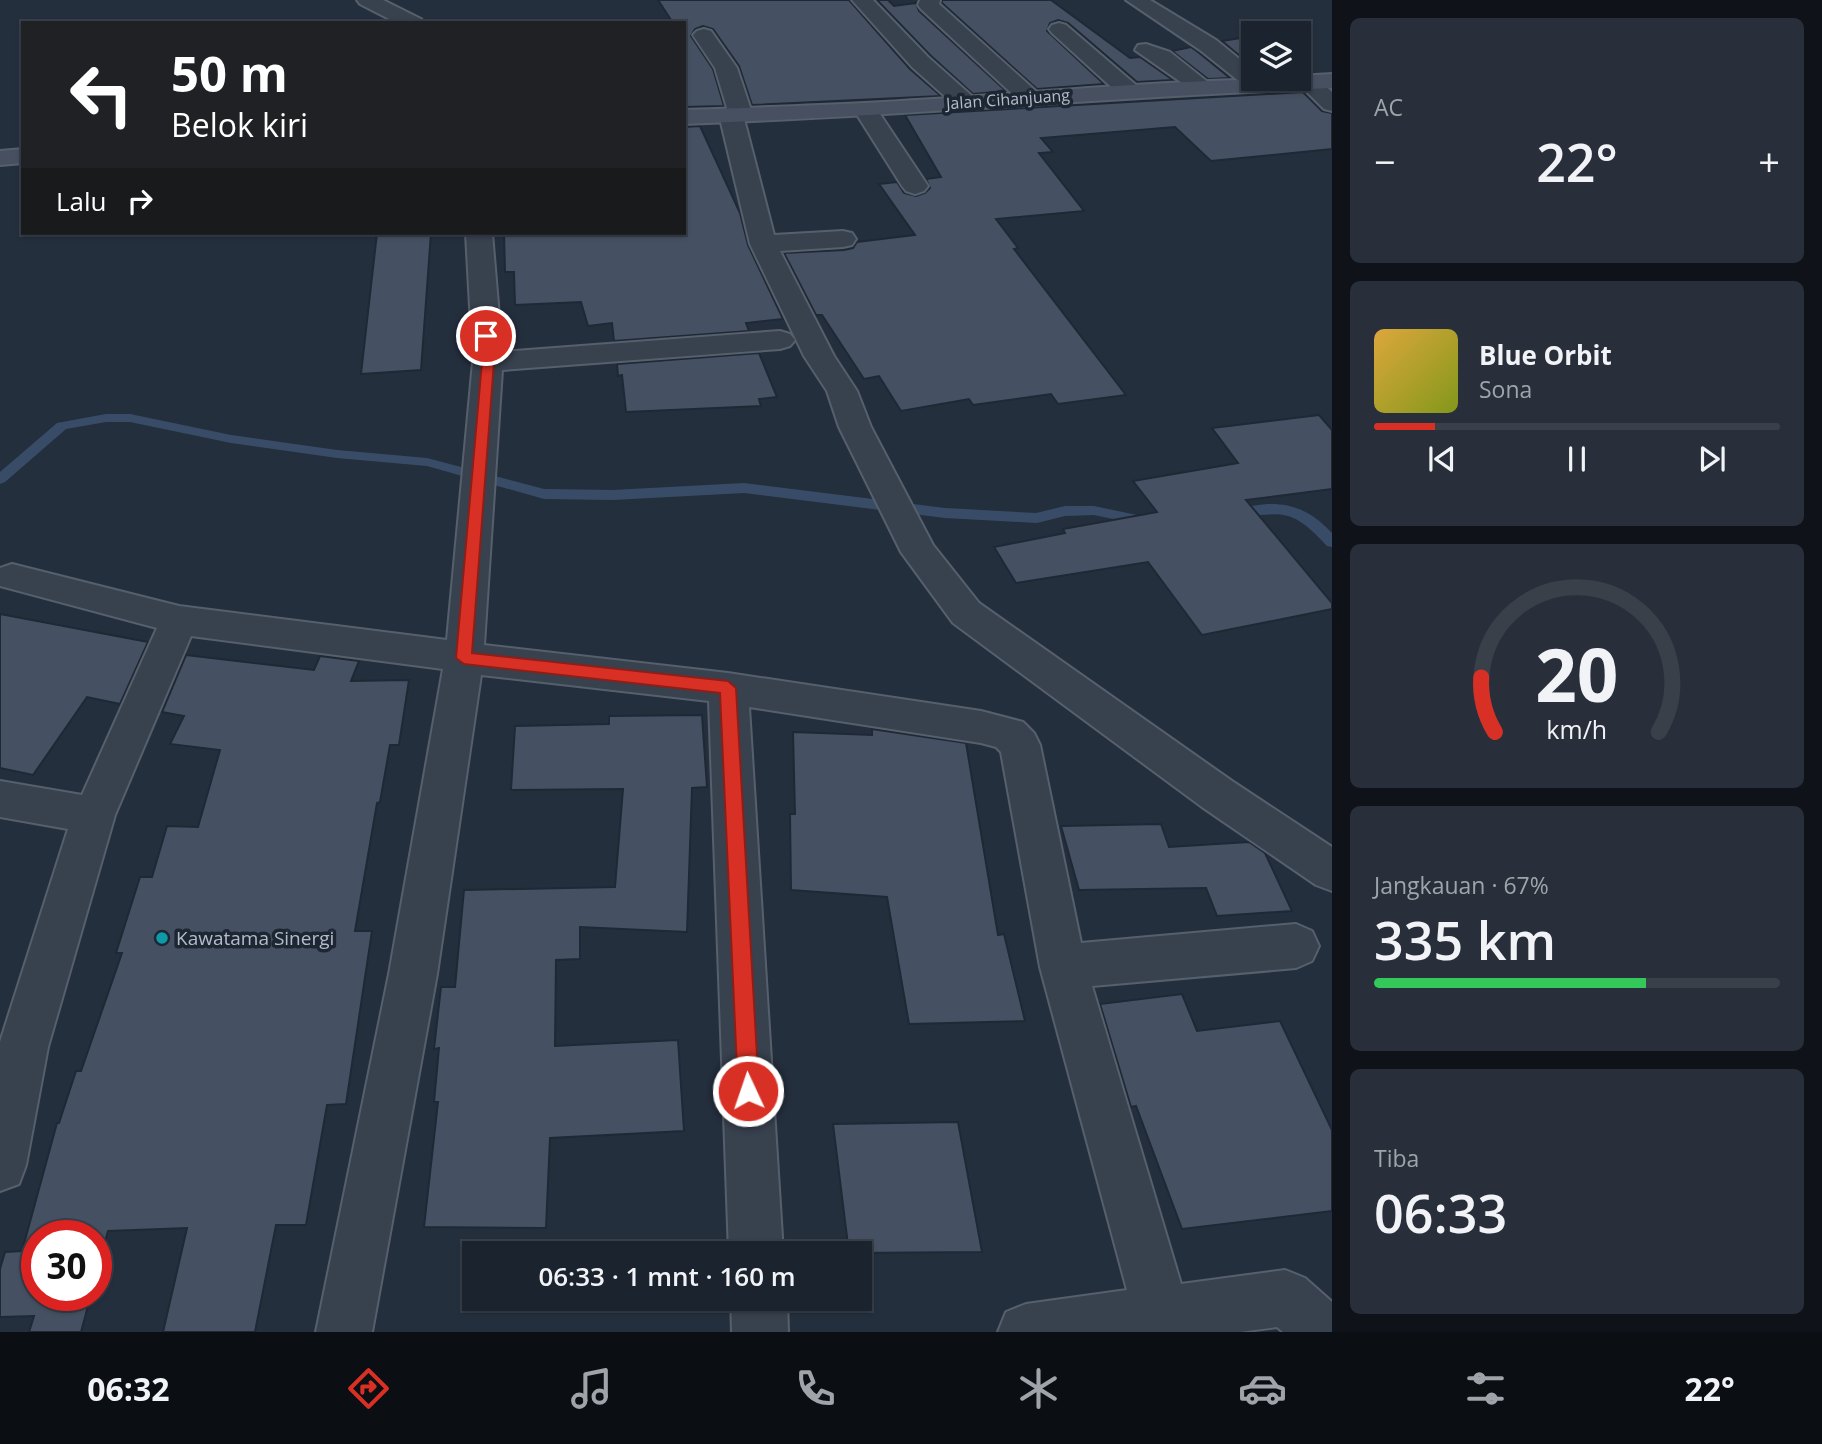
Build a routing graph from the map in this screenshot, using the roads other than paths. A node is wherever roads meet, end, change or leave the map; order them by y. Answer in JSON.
{"nodes":[{"id":1,"x":367,"y":0,"type":"edge"},
{"id":2,"x":862,"y":0,"type":"edge"},
{"id":3,"x":930,"y":0,"type":"edge"},
{"id":4,"x":1136,"y":0,"type":"edge"},
{"id":5,"x":410,"y":21,"type":"edge"},
{"id":6,"x":1059,"y":29,"type":"dead end"},
{"id":7,"x":704,"y":36,"type":"dead end"},
{"id":8,"x":1146,"y":50,"type":"dead end"},
{"id":9,"x":1241,"y":71,"type":"edge"},
{"id":10,"x":1332,"y":81,"type":"edge"},
{"id":11,"x":1311,"y":82,"type":"edge"},
{"id":12,"x":1311,"y":85,"type":"edge"},
{"id":13,"x":1241,"y":86,"type":"edge"},
{"id":14,"x":1203,"y":87,"type":"junction"},
{"id":15,"x":1128,"y":90,"type":"junction"},
{"id":16,"x":1031,"y":99,"type":"junction"},
{"id":17,"x":965,"y":102,"type":"junction"},
{"id":18,"x":1332,"y":104,"type":"edge"},
{"id":19,"x":866,"y":110,"type":"junction"},
{"id":20,"x":735,"y":113,"type":"junction"},
{"id":21,"x":686,"y":117,"type":"edge"},
{"id":22,"x":21,"y":156,"type":"edge"},
{"id":23,"x":0,"y":158,"type":"edge"},
{"id":24,"x":915,"y":186,"type":"dead end"},
{"id":25,"x":479,"y":235,"type":"edge"},
{"id":26,"x":843,"y":239,"type":"dead end"},
{"id":27,"x":763,"y":244,"type":"junction"},
{"id":28,"x":779,"y":340,"type":"dead end"},
{"id":29,"x":488,"y":362,"type":"junction"},
{"id":30,"x":12,"y":578,"type":"dead end"},
{"id":31,"x":179,"y":620,"type":"junction"},
{"id":32,"x":464,"y":658,"type":"junction"},
{"id":33,"x":728,"y":688,"type":"junction"},
{"id":34,"x":0,"y":799,"type":"edge"},
{"id":35,"x":94,"y":815,"type":"junction"},
{"id":36,"x":1332,"y":872,"type":"edge"},
{"id":37,"x":1296,"y":946,"type":"dead end"},
{"id":38,"x":1063,"y":967,"type":"junction"},
{"id":39,"x":0,"y":1165,"type":"edge"},
{"id":40,"x":755,"y":1241,"type":"edge"},
{"id":41,"x":759,"y":1311,"type":"edge"},
{"id":42,"x":1162,"y":1313,"type":"junction"},
{"id":43,"x":344,"y":1332,"type":"edge"},
{"id":44,"x":760,"y":1332,"type":"edge"},
{"id":45,"x":1026,"y":1332,"type":"edge"},
{"id":46,"x":1320,"y":1332,"type":"edge"}],
"edges":[{"from":1,"to":5,"type":"street"},
{"from":2,"to":17,"type":"street"},
{"from":3,"to":16,"type":"street"},
{"from":4,"to":9,"type":"street"},
{"from":6,"to":15,"type":"street"},
{"from":7,"to":20,"type":"street"},
{"from":8,"to":14,"type":"street"},
{"from":10,"to":11,"type":"main road","name":"Jalan Cihanjuang"},
{"from":12,"to":18,"type":"street"},
{"from":13,"to":14,"type":"main road","name":"Jalan Cihanjuang"},
{"from":14,"to":15,"type":"main road","name":"Jalan Cihanjuang"},
{"from":15,"to":16,"type":"main road","name":"Jalan Cihanjuang"},
{"from":16,"to":17,"type":"main road","name":"Jalan Cihanjuang"},
{"from":17,"to":19,"type":"main road","name":"Jalan Cihanjuang"},
{"from":19,"to":20,"type":"main road","name":"Jalan Cihanjuang"},
{"from":19,"to":24,"type":"street"},
{"from":20,"to":21,"type":"main road","name":"Jalan Cihanjuang"},
{"from":20,"to":27,"type":"street"},
{"from":22,"to":23,"type":"main road"},
{"from":25,"to":29,"type":"street"},
{"from":26,"to":27,"type":"street"},
{"from":27,"to":36,"type":"street"},
{"from":28,"to":29,"type":"street"},
{"from":29,"to":32,"type":"street"},
{"from":30,"to":31,"type":"street"},
{"from":31,"to":32,"type":"street"},
{"from":31,"to":35,"type":"street"},
{"from":32,"to":33,"type":"street"},
{"from":32,"to":43,"type":"street"},
{"from":33,"to":38,"type":"street"},
{"from":33,"to":40,"type":"street"},
{"from":34,"to":35,"type":"street"},
{"from":35,"to":39,"type":"street"},
{"from":37,"to":38,"type":"street"},
{"from":38,"to":42,"type":"street"},
{"from":41,"to":44,"type":"street"},
{"from":42,"to":45,"type":"street"},
{"from":42,"to":46,"type":"street"}]}
